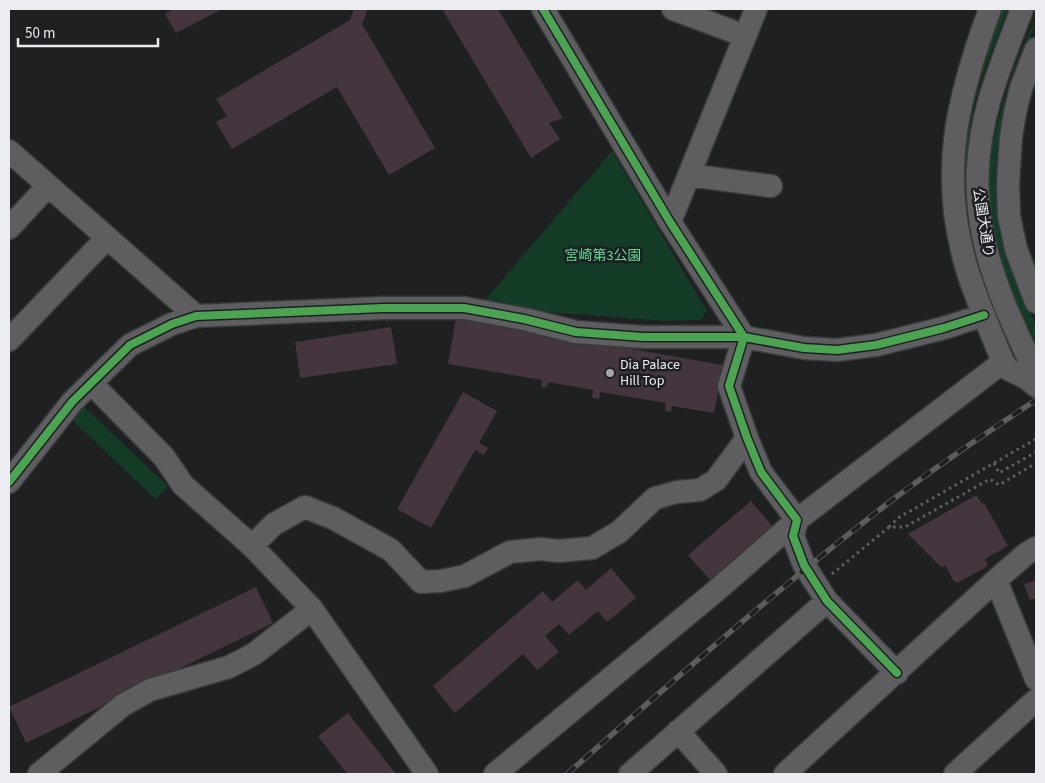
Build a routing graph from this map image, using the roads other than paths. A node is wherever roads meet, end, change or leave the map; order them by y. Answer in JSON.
{"nodes":[{"id":1,"x":673,"y":9,"type":"edge"},
{"id":2,"x":756,"y":9,"type":"edge"},
{"id":3,"x":990,"y":9,"type":"edge"},
{"id":4,"x":1022,"y":9,"type":"edge"},
{"id":5,"x":545,"y":10,"type":"edge"},
{"id":6,"x":745,"y":36,"type":"junction"},
{"id":7,"x":1036,"y":50,"type":"edge"},
{"id":8,"x":9,"y":151,"type":"edge"},
{"id":9,"x":689,"y":175,"type":"junction"},
{"id":10,"x":48,"y":186,"type":"junction"},
{"id":11,"x":770,"y":186,"type":"dead end"},
{"id":12,"x":670,"y":222,"type":"junction"},
{"id":13,"x":9,"y":228,"type":"edge"},
{"id":14,"x":107,"y":238,"type":"junction"},
{"id":15,"x":1036,"y":302,"type":"edge"},
{"id":16,"x":984,"y":315,"type":"junction"},
{"id":17,"x":196,"y":316,"type":"junction"},
{"id":18,"x":744,"y":338,"type":"junction"},
{"id":19,"x":9,"y":340,"type":"edge"},
{"id":20,"x":1003,"y":362,"type":"junction"},
{"id":21,"x":1036,"y":374,"type":"edge"},
{"id":22,"x":92,"y":384,"type":"junction"},
{"id":23,"x":1036,"y":386,"type":"edge"},
{"id":24,"x":747,"y":438,"type":"junction"},
{"id":25,"x":9,"y":482,"type":"edge"},
{"id":26,"x":797,"y":520,"type":"junction"},
{"id":27,"x":252,"y":546,"type":"junction"},
{"id":28,"x":1036,"y":548,"type":"edge"},
{"id":29,"x":996,"y":580,"type":"junction"},
{"id":30,"x":822,"y":593,"type":"junction"},
{"id":31,"x":312,"y":610,"type":"junction"},
{"id":32,"x":897,"y":673,"type":"junction"},
{"id":33,"x":1036,"y":679,"type":"edge"},
{"id":34,"x":1036,"y":700,"type":"edge"},
{"id":35,"x":678,"y":731,"type":"junction"},
{"id":36,"x":39,"y":774,"type":"edge"},
{"id":37,"x":427,"y":774,"type":"edge"},
{"id":38,"x":495,"y":774,"type":"edge"},
{"id":39,"x":630,"y":774,"type":"edge"},
{"id":40,"x":716,"y":774,"type":"edge"},
{"id":41,"x":786,"y":774,"type":"edge"},
{"id":42,"x":955,"y":774,"type":"edge"}],
"edges":[{"from":1,"to":6,"type":"street"},
{"from":2,"to":6,"type":"street"},
{"from":3,"to":16,"type":"street"},
{"from":4,"to":21,"type":"street","name":"公園大通り"},
{"from":5,"to":12,"type":"street"},
{"from":6,"to":9,"type":"street"},
{"from":7,"to":15,"type":"street","name":"公園大通り"},
{"from":8,"to":10,"type":"street"},
{"from":9,"to":11,"type":"street"},
{"from":9,"to":12,"type":"street"},
{"from":10,"to":13,"type":"street"},
{"from":10,"to":14,"type":"street"},
{"from":12,"to":18,"type":"street"},
{"from":14,"to":17,"type":"street"},
{"from":14,"to":19,"type":"street"},
{"from":16,"to":18,"type":"street"},
{"from":16,"to":20,"type":"street"},
{"from":17,"to":18,"type":"street"},
{"from":17,"to":22,"type":"street"},
{"from":18,"to":24,"type":"street"},
{"from":20,"to":23,"type":"street"},
{"from":20,"to":26,"type":"street"},
{"from":22,"to":25,"type":"street"},
{"from":22,"to":27,"type":"street"},
{"from":24,"to":26,"type":"street"},
{"from":24,"to":27,"type":"street"},
{"from":26,"to":30,"type":"street"},
{"from":26,"to":38,"type":"street"},
{"from":27,"to":31,"type":"street"},
{"from":28,"to":29,"type":"street"},
{"from":29,"to":32,"type":"street"},
{"from":29,"to":33,"type":"street"},
{"from":30,"to":32,"type":"street"},
{"from":30,"to":35,"type":"street"},
{"from":31,"to":36,"type":"street"},
{"from":31,"to":37,"type":"street"},
{"from":32,"to":41,"type":"street"},
{"from":34,"to":42,"type":"street"},
{"from":35,"to":39,"type":"street"},
{"from":35,"to":40,"type":"street"}]}
